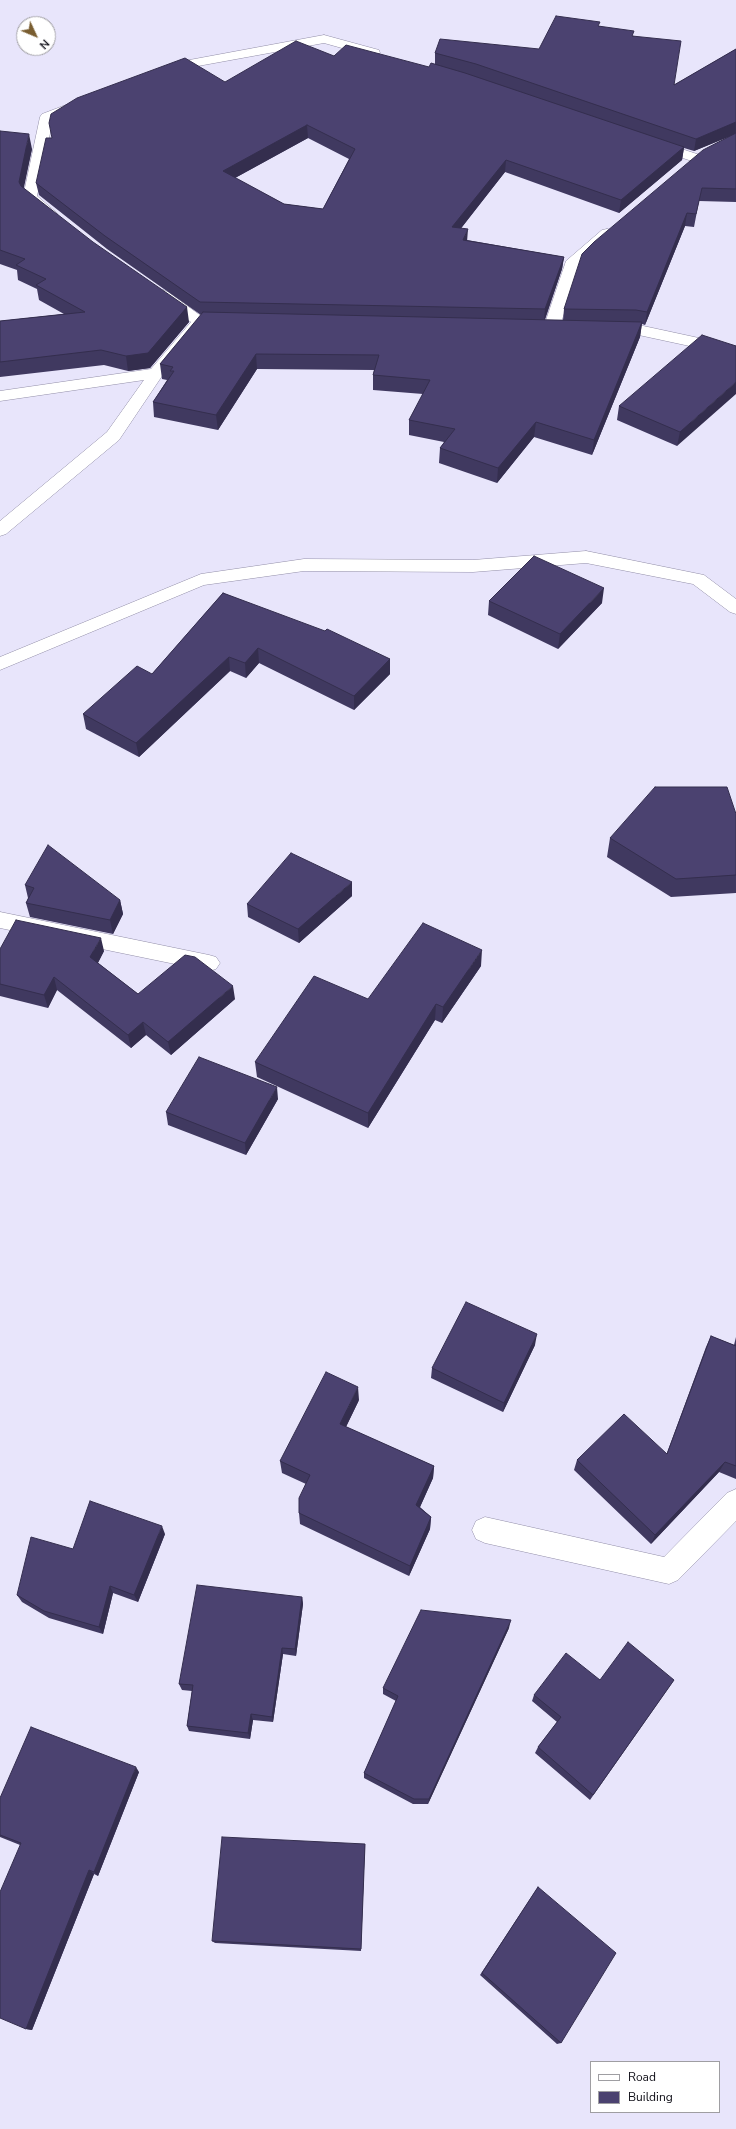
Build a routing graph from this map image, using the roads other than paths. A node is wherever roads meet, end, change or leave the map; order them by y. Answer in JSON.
{"nodes":[{"id":1,"x":385,"y":57,"type":"edge"},
{"id":2,"x":154,"y":75,"type":"edge"},
{"id":3,"x":90,"y":100,"type":"edge"},
{"id":4,"x":642,"y":140,"type":"edge"},
{"id":5,"x":709,"y":152,"type":"edge"},
{"id":6,"x":695,"y":158,"type":"junction"},
{"id":7,"x":683,"y":168,"type":"edge"},
{"id":8,"x":60,"y":221,"type":"edge"},
{"id":9,"x":619,"y":222,"type":"edge"},
{"id":10,"x":154,"y":289,"type":"edge"},
{"id":11,"x":536,"y":326,"type":"edge"},
{"id":12,"x":596,"y":328,"type":"edge"},
{"id":13,"x":736,"y":351,"type":"edge"},
{"id":14,"x":156,"y":373,"type":"junction"},
{"id":15,"x":0,"y":396,"type":"edge"},
{"id":16,"x":0,"y":530,"type":"edge"},
{"id":17,"x":736,"y":608,"type":"edge"},
{"id":18,"x":0,"y":664,"type":"edge"},
{"id":19,"x":0,"y":920,"type":"edge"},
{"id":20,"x":209,"y":963,"type":"dead end"},
{"id":21,"x":736,"y":1502,"type":"edge"},
{"id":22,"x":485,"y":1530,"type":"dead end"}],
"edges":[{"from":1,"to":2,"type":"street"},
{"from":3,"to":8,"type":"street"},
{"from":4,"to":6,"type":"street"},
{"from":5,"to":6,"type":"street"},
{"from":6,"to":7,"type":"street"},
{"from":9,"to":11,"type":"street"},
{"from":10,"to":14,"type":"street"},
{"from":12,"to":13,"type":"street"},
{"from":14,"to":15,"type":"street"},
{"from":14,"to":16,"type":"street"},
{"from":17,"to":18,"type":"street"},
{"from":19,"to":20,"type":"street"},
{"from":21,"to":22,"type":"street"}]}
